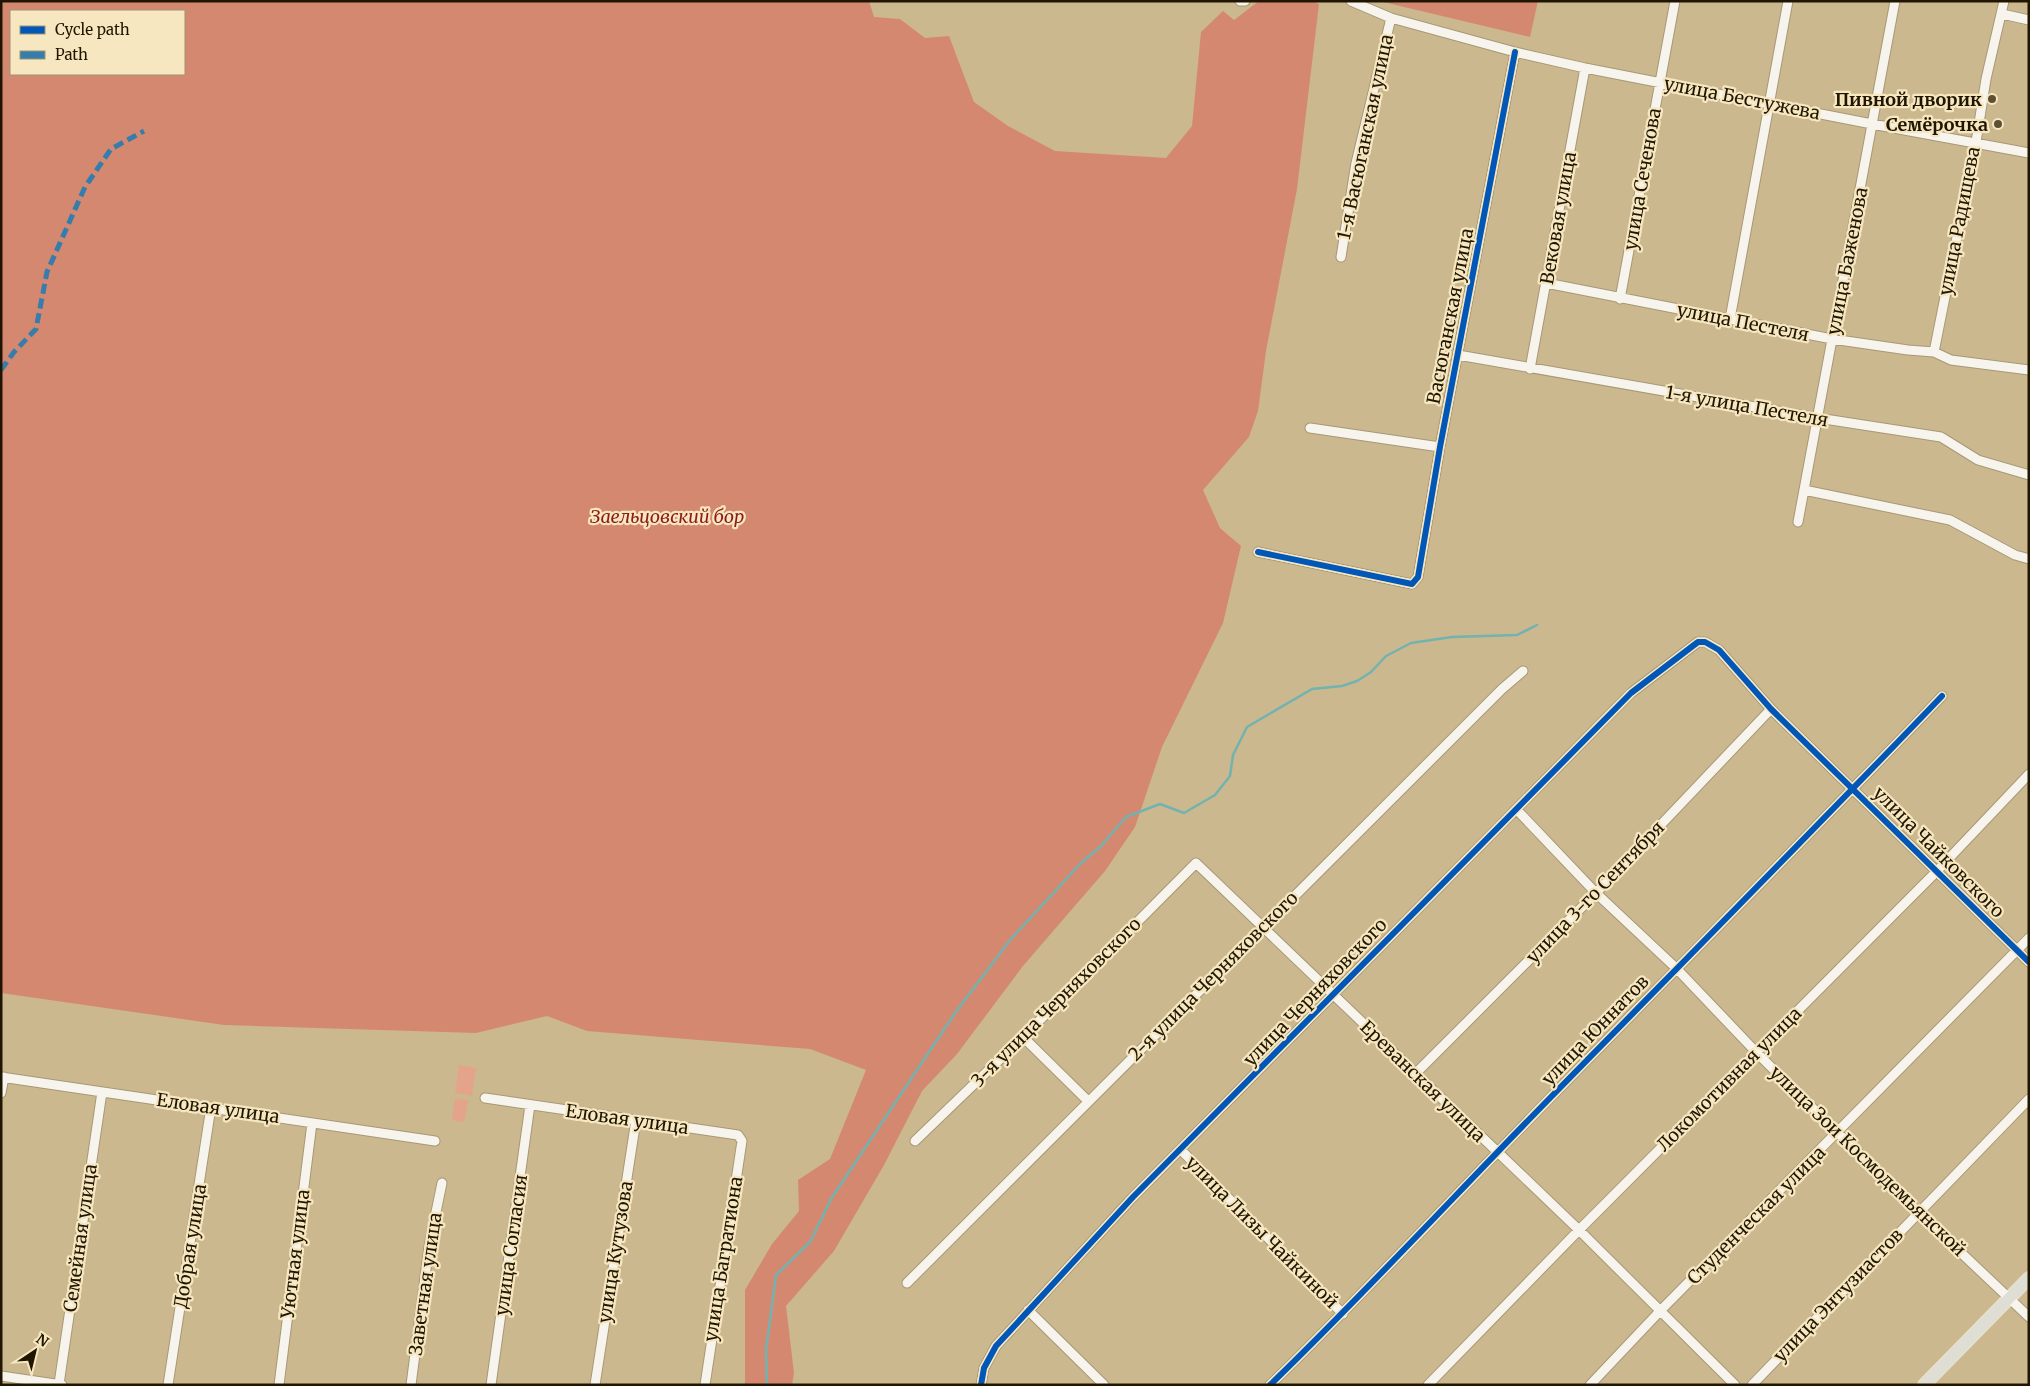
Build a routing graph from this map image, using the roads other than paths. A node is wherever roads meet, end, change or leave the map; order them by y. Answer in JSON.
{"nodes":[{"id":1,"x":1240,"y":1,"type":"edge"},
{"id":2,"x":1245,"y":1,"type":"edge"},
{"id":3,"x":1351,"y":1,"type":"edge"},
{"id":4,"x":1675,"y":1,"type":"edge"},
{"id":5,"x":1788,"y":1,"type":"edge"},
{"id":6,"x":1895,"y":1,"type":"edge"},
{"id":7,"x":2004,"y":1,"type":"edge"},
{"id":8,"x":2002,"y":14,"type":"junction"},
{"id":9,"x":1391,"y":18,"type":"junction"},
{"id":10,"x":2029,"y":20,"type":"edge"},
{"id":11,"x":1515,"y":52,"type":"junction"},
{"id":12,"x":1585,"y":68,"type":"junction"},
{"id":13,"x":1660,"y":82,"type":"junction"},
{"id":14,"x":1770,"y":103,"type":"junction"},
{"id":15,"x":1872,"y":124,"type":"junction"},
{"id":16,"x":1976,"y":142,"type":"junction"},
{"id":17,"x":2029,"y":153,"type":"edge"},
{"id":18,"x":1341,"y":256,"type":"dead end"},
{"id":19,"x":1546,"y":284,"type":"junction"},
{"id":20,"x":1620,"y":299,"type":"junction"},
{"id":21,"x":1730,"y":319,"type":"junction"},
{"id":22,"x":1832,"y":339,"type":"junction"},
{"id":23,"x":1934,"y":352,"type":"junction"},
{"id":24,"x":1458,"y":355,"type":"junction"},
{"id":25,"x":1530,"y":369,"type":"junction"},
{"id":26,"x":2029,"y":370,"type":"edge"},
{"id":27,"x":1818,"y":418,"type":"junction"},
{"id":28,"x":1310,"y":428,"type":"dead end"},
{"id":29,"x":1440,"y":447,"type":"junction"},
{"id":30,"x":2029,"y":474,"type":"edge"},
{"id":31,"x":1804,"y":490,"type":"junction"},
{"id":32,"x":1798,"y":522,"type":"dead end"},
{"id":33,"x":1258,"y":552,"type":"dead end"},
{"id":34,"x":2029,"y":559,"type":"edge"},
{"id":35,"x":1698,"y":642,"type":"joint"},
{"id":36,"x":1523,"y":671,"type":"dead end"},
{"id":37,"x":1942,"y":696,"type":"dead end"},
{"id":38,"x":1771,"y":709,"type":"junction"},
{"id":39,"x":2029,"y":774,"type":"edge"},
{"id":40,"x":1853,"y":788,"type":"junction"},
{"id":41,"x":1517,"y":810,"type":"junction"},
{"id":42,"x":1196,"y":863,"type":"joint"},
{"id":43,"x":1936,"y":872,"type":"junction"},
{"id":44,"x":1596,"y":893,"type":"junction"},
{"id":45,"x":1263,"y":926,"type":"junction"},
{"id":46,"x":2029,"y":938,"type":"edge"},
{"id":47,"x":2017,"y":950,"type":"junction"},
{"id":48,"x":2029,"y":962,"type":"edge"},
{"id":49,"x":1676,"y":968,"type":"junction"},
{"id":50,"x":1334,"y":996,"type":"junction"},
{"id":51,"x":1023,"y":1037,"type":"junction"},
{"id":52,"x":1756,"y":1052,"type":"junction"},
{"id":53,"x":1416,"y":1073,"type":"junction"},
{"id":54,"x":2,"y":1077,"type":"edge"},
{"id":55,"x":102,"y":1092,"type":"junction"},
{"id":56,"x":1,"y":1093,"type":"edge"},
{"id":57,"x":485,"y":1098,"type":"dead end"},
{"id":58,"x":2029,"y":1099,"type":"edge"},
{"id":59,"x":1088,"y":1101,"type":"junction"},
{"id":60,"x":530,"y":1105,"type":"junction"},
{"id":61,"x":211,"y":1107,"type":"junction"},
{"id":62,"x":636,"y":1120,"type":"junction"},
{"id":63,"x":312,"y":1122,"type":"junction"},
{"id":64,"x":1838,"y":1133,"type":"junction"},
{"id":65,"x":738,"y":1135,"type":"joint"},
{"id":66,"x":435,"y":1141,"type":"dead end"},
{"id":67,"x":915,"y":1141,"type":"dead end"},
{"id":68,"x":1181,"y":1150,"type":"junction"},
{"id":69,"x":1497,"y":1152,"type":"junction"},
{"id":70,"x":442,"y":1183,"type":"dead end"},
{"id":71,"x":1918,"y":1212,"type":"junction"},
{"id":72,"x":1579,"y":1230,"type":"junction"},
{"id":73,"x":2029,"y":1278,"type":"edge"},
{"id":74,"x":906,"y":1283,"type":"dead end"},
{"id":75,"x":2010,"y":1298,"type":"junction"},
{"id":76,"x":1028,"y":1310,"type":"junction"},
{"id":77,"x":1661,"y":1310,"type":"junction"},
{"id":78,"x":1343,"y":1314,"type":"junction"},
{"id":79,"x":2029,"y":1317,"type":"edge"},
{"id":80,"x":1,"y":1376,"type":"edge"},
{"id":81,"x":60,"y":1384,"type":"edge"},
{"id":82,"x":168,"y":1385,"type":"edge"},
{"id":83,"x":279,"y":1385,"type":"edge"},
{"id":84,"x":411,"y":1385,"type":"edge"},
{"id":85,"x":491,"y":1385,"type":"edge"},
{"id":86,"x":595,"y":1385,"type":"edge"},
{"id":87,"x":705,"y":1385,"type":"edge"},
{"id":88,"x":981,"y":1385,"type":"edge"},
{"id":89,"x":1104,"y":1385,"type":"edge"},
{"id":90,"x":1270,"y":1385,"type":"edge"},
{"id":91,"x":1428,"y":1385,"type":"edge"},
{"id":92,"x":1590,"y":1385,"type":"edge"},
{"id":93,"x":1735,"y":1385,"type":"edge"},
{"id":94,"x":1752,"y":1385,"type":"edge"},
{"id":95,"x":1924,"y":1385,"type":"edge"}],
"edges":[{"from":1,"to":2,"type":"street"},
{"from":3,"to":9,"type":"street","name":"улица Бестужева"},
{"from":4,"to":13,"type":"street","name":"улица Сеченова"},
{"from":5,"to":14,"type":"street"},
{"from":6,"to":15,"type":"street","name":"улица Баженова"},
{"from":7,"to":8,"type":"street","name":"улица Радищева"},
{"from":8,"to":10,"type":"street"},
{"from":8,"to":16,"type":"street","name":"улица Радищева"},
{"from":9,"to":11,"type":"street","name":"улица Бестужева"},
{"from":9,"to":18,"type":"street","name":"1-я Васюганская улица"},
{"from":11,"to":12,"type":"street","name":"улица Бестужева"},
{"from":11,"to":24,"type":"street","name":"Васюганская улица"},
{"from":12,"to":13,"type":"street","name":"улица Бестужева"},
{"from":12,"to":19,"type":"street","name":"Вековая улица"},
{"from":13,"to":14,"type":"street","name":"улица Бестужева"},
{"from":13,"to":20,"type":"street","name":"улица Сеченова"},
{"from":14,"to":15,"type":"street","name":"улица Бестужева"},
{"from":14,"to":21,"type":"street"},
{"from":15,"to":16,"type":"street","name":"улица Бестужева"},
{"from":15,"to":22,"type":"street","name":"улица Баженова"},
{"from":16,"to":17,"type":"street","name":"улица Бестужева"},
{"from":16,"to":23,"type":"street","name":"улица Радищева"},
{"from":19,"to":20,"type":"street","name":"улица Пестеля"},
{"from":19,"to":25,"type":"street","name":"Вековая улица"},
{"from":20,"to":21,"type":"street","name":"улица Пестеля"},
{"from":21,"to":22,"type":"street","name":"улица Пестеля"},
{"from":22,"to":23,"type":"street","name":"улица Пестеля"},
{"from":22,"to":27,"type":"street","name":"улица Баженова"},
{"from":23,"to":26,"type":"street","name":"улица Пестеля"},
{"from":24,"to":25,"type":"street","name":"1-я улица Пестеля"},
{"from":24,"to":29,"type":"street","name":"Васюганская улица"},
{"from":25,"to":27,"type":"street","name":"1-я улица Пестеля"},
{"from":27,"to":30,"type":"street","name":"1-я улица Пестеля"},
{"from":27,"to":31,"type":"street","name":"улица Баженова"},
{"from":28,"to":29,"type":"street"},
{"from":29,"to":33,"type":"street","name":"Васюганская улица"},
{"from":31,"to":32,"type":"street","name":"улица Баженова"},
{"from":31,"to":34,"type":"street"},
{"from":35,"to":38,"type":"street","name":"улица Чайковского"},
{"from":35,"to":41,"type":"street","name":"улица Черняховского"},
{"from":36,"to":45,"type":"street","name":"2-я улица Черняховского"},
{"from":37,"to":40,"type":"street","name":"улица Юннатов"},
{"from":38,"to":40,"type":"street","name":"улица Чайковского"},
{"from":38,"to":44,"type":"street","name":"улица 3-го Сентября"},
{"from":39,"to":43,"type":"street","name":"Локомотивная улица"},
{"from":40,"to":43,"type":"street","name":"улица Чайковского"},
{"from":40,"to":49,"type":"street","name":"улица Юннатов"},
{"from":41,"to":44,"type":"street","name":"улица Зои Космодемьянской"},
{"from":41,"to":50,"type":"street","name":"улица Черняховского"},
{"from":42,"to":45,"type":"street","name":"Ереванская улица"},
{"from":42,"to":51,"type":"street","name":"3-я улица Черняховского"},
{"from":43,"to":47,"type":"street","name":"улица Чайковского"},
{"from":43,"to":52,"type":"street","name":"Локомотивная улица"},
{"from":44,"to":49,"type":"street","name":"улица Зои Космодемьянской"},
{"from":44,"to":53,"type":"street","name":"улица 3-го Сентября"},
{"from":45,"to":50,"type":"street","name":"Ереванская улица"},
{"from":45,"to":59,"type":"street","name":"2-я улица Черняховского"},
{"from":46,"to":47,"type":"street","name":"Студенческая улица"},
{"from":47,"to":48,"type":"street","name":"улица Чайковского"},
{"from":47,"to":64,"type":"street","name":"Студенческая улица"},
{"from":49,"to":52,"type":"street","name":"улица Зои Космодемьянской"},
{"from":49,"to":69,"type":"street","name":"улица Юннатов"},
{"from":50,"to":53,"type":"street","name":"Ереванская улица"},
{"from":50,"to":68,"type":"street","name":"улица Черняховского"},
{"from":51,"to":59,"type":"street"},
{"from":51,"to":67,"type":"street","name":"3-я улица Черняховского"},
{"from":52,"to":64,"type":"street","name":"улица Зои Космодемьянской"},
{"from":52,"to":72,"type":"street","name":"Локомотивная улица"},
{"from":53,"to":69,"type":"street","name":"Ереванская улица"},
{"from":54,"to":55,"type":"street","name":"Еловая улица"},
{"from":54,"to":56,"type":"street"},
{"from":55,"to":61,"type":"street","name":"Еловая улица"},
{"from":55,"to":81,"type":"street","name":"Семейная улица"},
{"from":57,"to":60,"type":"street","name":"Еловая улица"},
{"from":58,"to":71,"type":"street","name":"улица Энтузиастов"},
{"from":59,"to":74,"type":"street","name":"2-я улица Черняховского"},
{"from":60,"to":62,"type":"street","name":"Еловая улица"},
{"from":60,"to":85,"type":"street","name":"улица Согласия"},
{"from":61,"to":63,"type":"street","name":"Еловая улица"},
{"from":61,"to":82,"type":"street","name":"Добрая улица"},
{"from":62,"to":65,"type":"street","name":"Еловая улица"},
{"from":62,"to":86,"type":"street","name":"улица Кутузова"},
{"from":63,"to":66,"type":"street","name":"Еловая улица"},
{"from":63,"to":83,"type":"street","name":"Уютная улица"},
{"from":64,"to":71,"type":"street","name":"улица Зои Космодемьянской"},
{"from":64,"to":77,"type":"street","name":"Студенческая улица"},
{"from":65,"to":87,"type":"street","name":"улица Багратиона"},
{"from":68,"to":76,"type":"street","name":"улица Черняховского"},
{"from":68,"to":78,"type":"street","name":"улица Лизы Чайкиной"},
{"from":69,"to":72,"type":"street","name":"Ереванская улица"},
{"from":69,"to":78,"type":"street","name":"улица Юннатов"},
{"from":70,"to":84,"type":"street","name":"Заветная улица"},
{"from":71,"to":75,"type":"street","name":"улица Зои Космодемьянской"},
{"from":71,"to":94,"type":"street","name":"улица Энтузиастов"},
{"from":72,"to":77,"type":"street","name":"Ереванская улица"},
{"from":72,"to":91,"type":"street","name":"Локомотивная улица"},
{"from":73,"to":75,"type":"main road"},
{"from":75,"to":79,"type":"street","name":"улица Зои Космодемьянской"},
{"from":75,"to":95,"type":"main road"},
{"from":76,"to":88,"type":"street","name":"улица Черняховского"},
{"from":76,"to":89,"type":"street"},
{"from":77,"to":92,"type":"street","name":"Студенческая улица"},
{"from":77,"to":93,"type":"street","name":"Ереванская улица"},
{"from":78,"to":90,"type":"street","name":"улица Юннатов"},
{"from":80,"to":81,"type":"street"}]}
